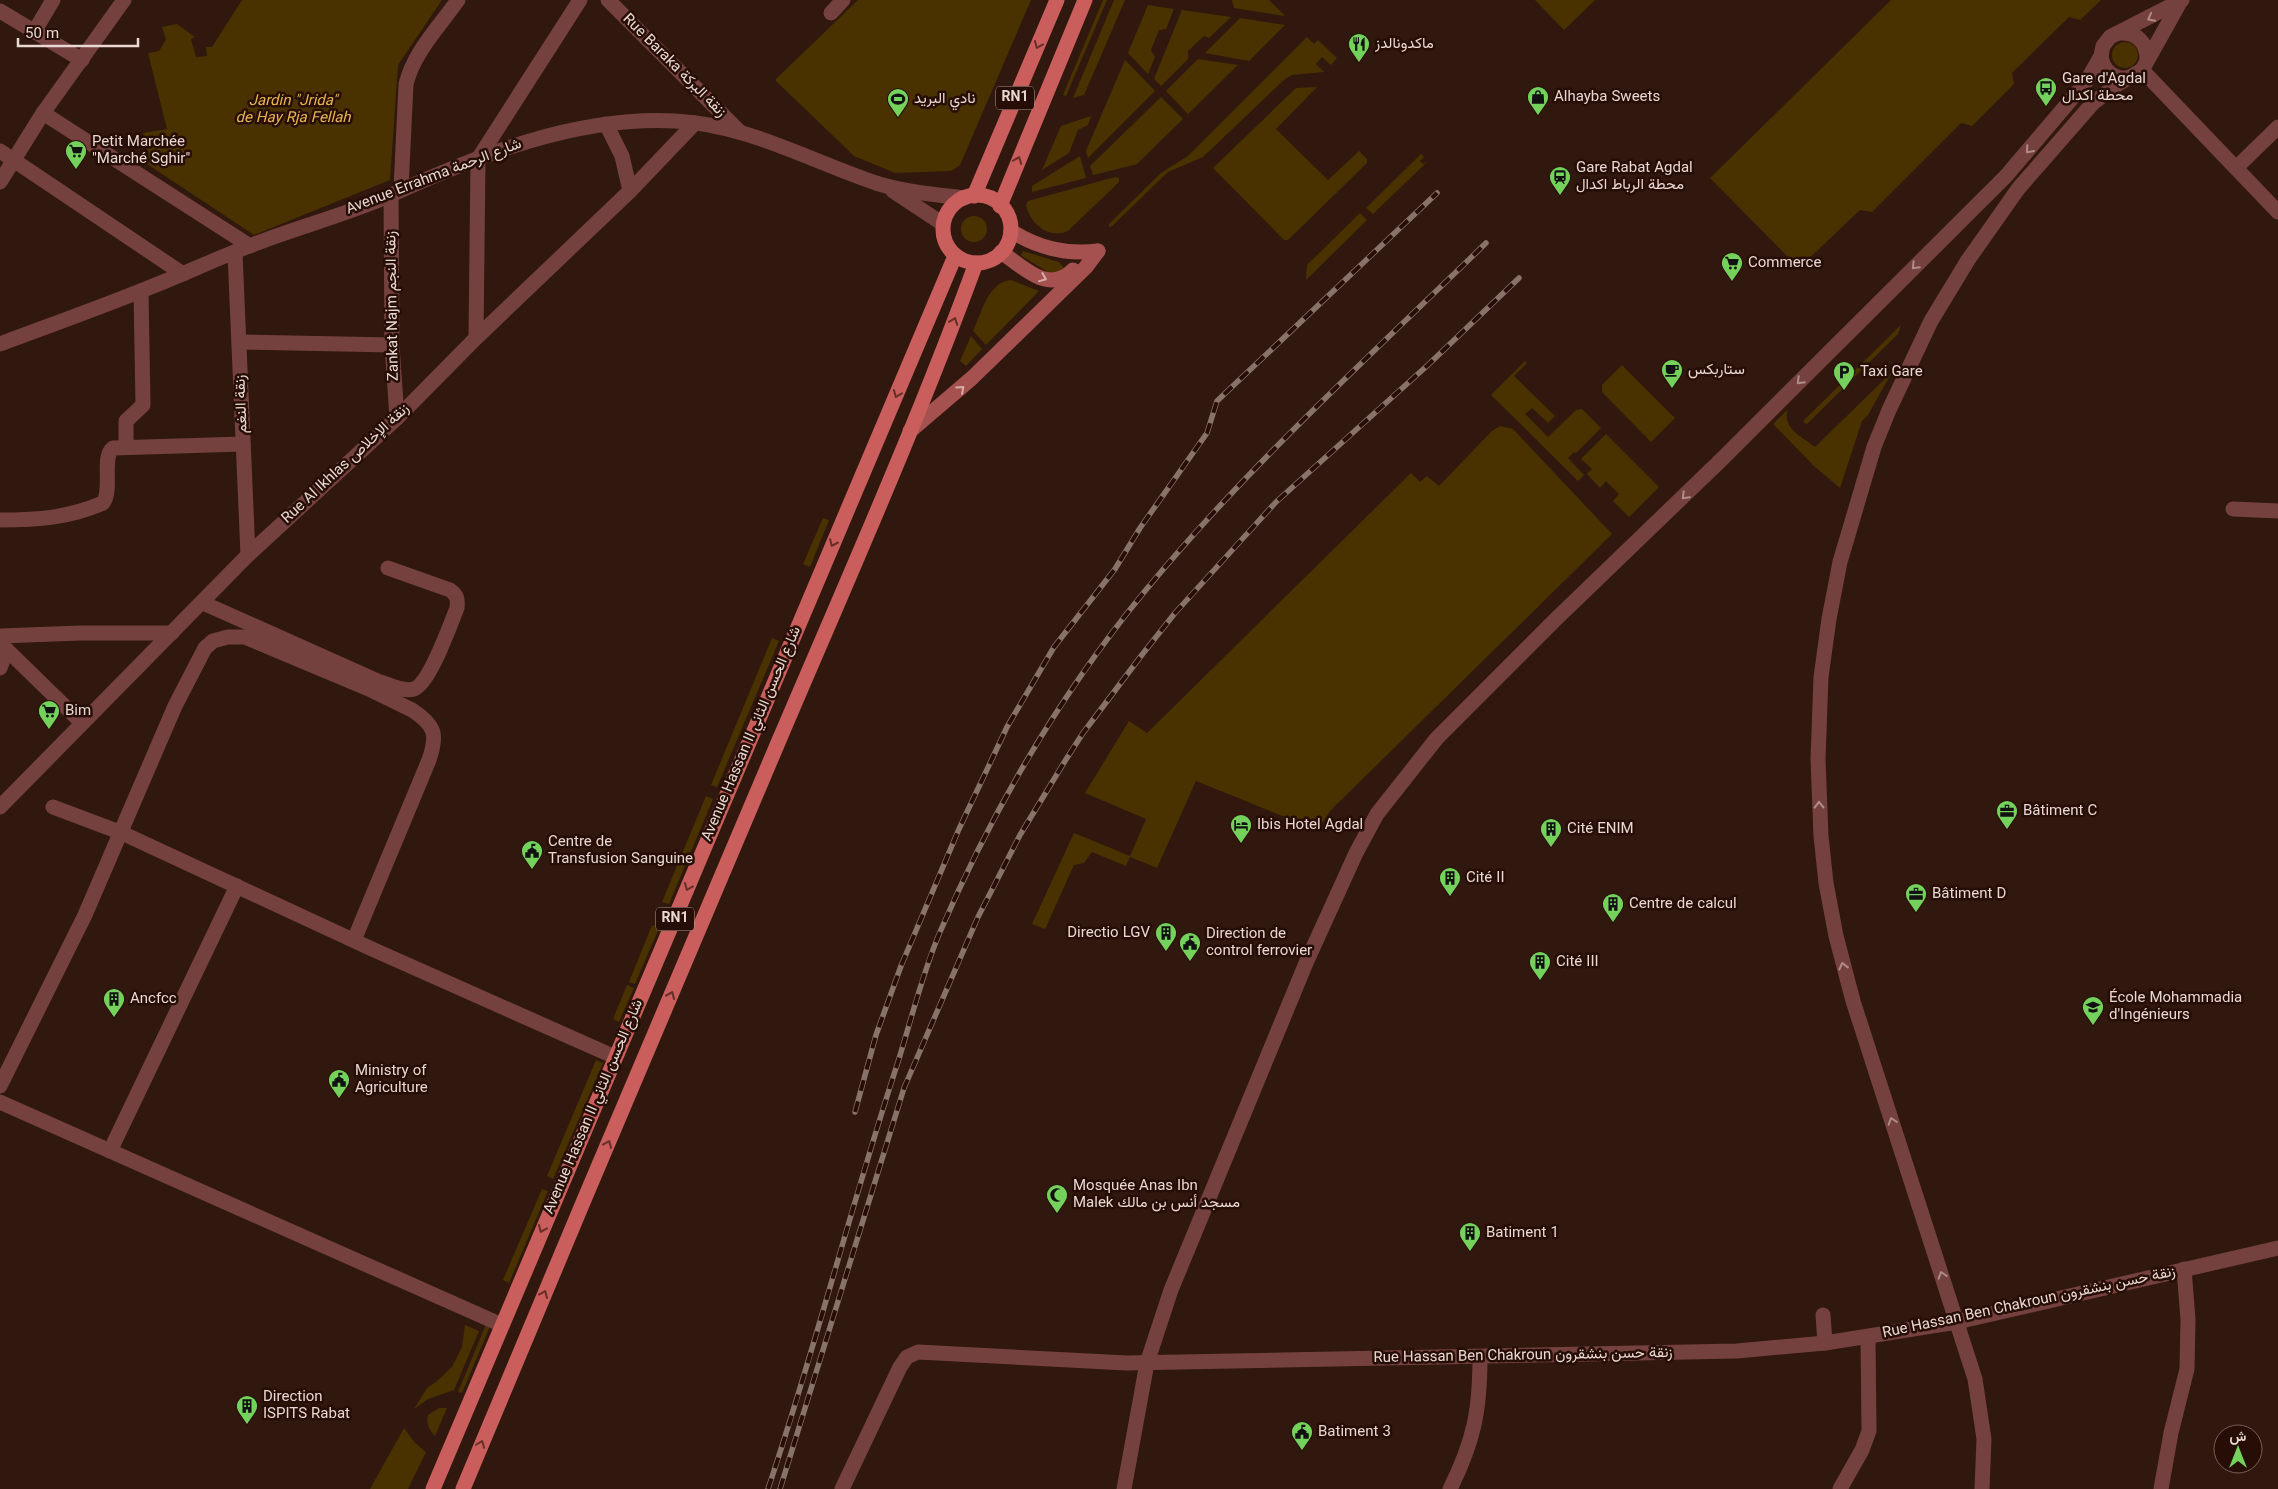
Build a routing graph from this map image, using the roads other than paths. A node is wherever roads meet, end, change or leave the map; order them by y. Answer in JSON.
{"nodes":[{"id":1,"x":53,"y":0,"type":"edge"},
{"id":2,"x":124,"y":0,"type":"edge"},
{"id":3,"x":458,"y":0,"type":"edge"},
{"id":4,"x":580,"y":0,"type":"edge"},
{"id":5,"x":608,"y":0,"type":"edge"},
{"id":6,"x":843,"y":0,"type":"edge"},
{"id":7,"x":1057,"y":0,"type":"edge"},
{"id":8,"x":1085,"y":0,"type":"edge"},
{"id":9,"x":2181,"y":0,"type":"edge"},
{"id":10,"x":0,"y":11,"type":"edge"},
{"id":11,"x":831,"y":13,"type":"dead end"},
{"id":12,"x":34,"y":32,"type":"junction"},
{"id":13,"x":2120,"y":33,"type":"junction"},
{"id":14,"x":2101,"y":56,"type":"junction"},
{"id":15,"x":82,"y":60,"type":"junction"},
{"id":16,"x":2144,"y":65,"type":"junction"},
{"id":17,"x":2127,"y":78,"type":"junction"},
{"id":18,"x":43,"y":114,"type":"junction"},
{"id":19,"x":695,"y":122,"type":"junction"},
{"id":20,"x":606,"y":124,"type":"junction"},
{"id":21,"x":2278,"y":127,"type":"edge"},
{"id":22,"x":740,"y":132,"type":"junction"},
{"id":23,"x":0,"y":151,"type":"edge"},
{"id":24,"x":478,"y":159,"type":"junction"},
{"id":25,"x":14,"y":161,"type":"junction"},
{"id":26,"x":2236,"y":167,"type":"junction"},
{"id":27,"x":0,"y":182,"type":"edge"},
{"id":28,"x":880,"y":184,"type":"junction"},
{"id":29,"x":630,"y":191,"type":"junction"},
{"id":30,"x":396,"y":192,"type":"junction"},
{"id":31,"x":969,"y":197,"type":"junction"},
{"id":32,"x":1000,"y":206,"type":"junction"},
{"id":33,"x":2278,"y":212,"type":"edge"},
{"id":34,"x":943,"y":224,"type":"junction"},
{"id":35,"x":1010,"y":231,"type":"junction"},
{"id":36,"x":250,"y":246,"type":"junction"},
{"id":37,"x":1098,"y":251,"type":"junction"},
{"id":38,"x":1001,"y":252,"type":"junction"},
{"id":39,"x":235,"y":253,"type":"junction"},
{"id":40,"x":955,"y":256,"type":"junction"},
{"id":41,"x":976,"y":263,"type":"junction"},
{"id":42,"x":183,"y":274,"type":"junction"},
{"id":43,"x":142,"y":291,"type":"junction"},
{"id":44,"x":476,"y":338,"type":"junction"},
{"id":45,"x":239,"y":342,"type":"junction"},
{"id":46,"x":0,"y":344,"type":"edge"},
{"id":47,"x":392,"y":346,"type":"junction"},
{"id":48,"x":397,"y":418,"type":"junction"},
{"id":49,"x":910,"y":431,"type":"junction"},
{"id":50,"x":243,"y":444,"type":"junction"},
{"id":51,"x":126,"y":446,"type":"junction"},
{"id":52,"x":2233,"y":508,"type":"dead end"},
{"id":53,"x":2278,"y":512,"type":"edge"},
{"id":54,"x":0,"y":520,"type":"edge"},
{"id":55,"x":248,"y":555,"type":"junction"},
{"id":56,"x":388,"y":568,"type":"dead end"},
{"id":57,"x":203,"y":603,"type":"junction"},
{"id":58,"x":172,"y":633,"type":"junction"},
{"id":59,"x":2,"y":643,"type":"edge"},
{"id":60,"x":0,"y":668,"type":"edge"},
{"id":61,"x":82,"y":723,"type":"junction"},
{"id":62,"x":53,"y":806,"type":"dead end"},
{"id":63,"x":0,"y":807,"type":"edge"},
{"id":64,"x":122,"y":833,"type":"junction"},
{"id":65,"x":236,"y":886,"type":"junction"},
{"id":66,"x":354,"y":940,"type":"junction"},
{"id":67,"x":615,"y":1057,"type":"junction"},
{"id":68,"x":0,"y":1086,"type":"edge"},
{"id":69,"x":0,"y":1102,"type":"edge"},
{"id":70,"x":110,"y":1151,"type":"junction"},
{"id":71,"x":2278,"y":1248,"type":"edge"},
{"id":72,"x":2184,"y":1269,"type":"junction"},
{"id":73,"x":1824,"y":1315,"type":"dead end"},
{"id":74,"x":1957,"y":1322,"type":"junction"},
{"id":75,"x":502,"y":1325,"type":"junction"},
{"id":76,"x":1868,"y":1337,"type":"junction"},
{"id":77,"x":1826,"y":1343,"type":"junction"},
{"id":78,"x":1480,"y":1358,"type":"junction"},
{"id":79,"x":1147,"y":1363,"type":"junction"},
{"id":80,"x":433,"y":1489,"type":"edge"},
{"id":81,"x":463,"y":1489,"type":"edge"},
{"id":82,"x":842,"y":1489,"type":"edge"},
{"id":83,"x":1124,"y":1489,"type":"edge"},
{"id":84,"x":1450,"y":1489,"type":"edge"},
{"id":85,"x":1840,"y":1489,"type":"edge"},
{"id":86,"x":1982,"y":1489,"type":"edge"},
{"id":87,"x":2161,"y":1489,"type":"edge"}],
"edges":[{"from":1,"to":12,"type":"street"},
{"from":2,"to":15,"type":"street"},
{"from":3,"to":30,"type":"street","name":"Zankat Najm زنقة النجم"},
{"from":4,"to":24,"type":"street"},
{"from":5,"to":22,"type":"street","name":"Rue Baraka زنقة البركة"},
{"from":6,"to":11,"type":"street"},
{"from":7,"to":31,"type":"main road","number":"RN1","one_way":true},
{"from":32,"to":8,"type":"main road","number":"RN1","one_way":true},
{"from":9,"to":13,"type":"street","one_way":true},
{"from":9,"to":16,"type":"street"},
{"from":10,"to":12,"type":"street"},
{"from":12,"to":15,"type":"street"},
{"from":13,"to":14,"type":"street"},
{"from":13,"to":16,"type":"street"},
{"from":14,"to":17,"type":"street"},
{"from":14,"to":79,"type":"street","one_way":true},
{"from":15,"to":18,"type":"street"},
{"from":16,"to":17,"type":"street"},
{"from":16,"to":26,"type":"street"},
{"from":74,"to":17,"type":"street","one_way":true},
{"from":18,"to":25,"type":"street"},
{"from":18,"to":36,"type":"street"},
{"from":19,"to":20,"type":"street","name":"Avenue Errahma شارع الرحمة"},
{"from":19,"to":22,"type":"street","name":"Avenue Errahma شارع الرحمة"},
{"from":19,"to":29,"type":"street","name":"Rue Al Ikhlas زنقة الإخلاص"},
{"from":20,"to":24,"type":"street","name":"Avenue Errahma شارع الرحمة"},
{"from":20,"to":29,"type":"street"},
{"from":21,"to":26,"type":"street"},
{"from":22,"to":28,"type":"street","name":"Avenue Errahma شارع الرحمة"},
{"from":23,"to":25,"type":"street"},
{"from":24,"to":30,"type":"street","name":"Avenue Errahma شارع الرحمة"},
{"from":24,"to":44,"type":"street"},
{"from":25,"to":27,"type":"street"},
{"from":25,"to":42,"type":"street"},
{"from":26,"to":33,"type":"street"},
{"from":28,"to":31,"type":"street","name":"Avenue Errahma شارع الرحمة"},
{"from":28,"to":34,"type":"street","name":"Avenue Errahma شارع الرحمة"},
{"from":29,"to":44,"type":"street","name":"Rue Al Ikhlas زنقة الإخلاص"},
{"from":30,"to":36,"type":"street","name":"Avenue Errahma شارع الرحمة"},
{"from":30,"to":47,"type":"street","name":"Zankat Najm زنقة النجم"},
{"from":31,"to":32,"type":"main road"},
{"from":31,"to":34,"type":"main road","number":"RN1"},
{"from":32,"to":35,"type":"main road"},
{"from":34,"to":40,"type":"main road"},
{"from":35,"to":37,"type":"street"},
{"from":35,"to":38,"type":"main road"},
{"from":36,"to":39,"type":"street","name":"Avenue Errahma شارع الرحمة"},
{"from":38,"to":37,"type":"street","one_way":true},
{"from":49,"to":37,"type":"street","one_way":true},
{"from":38,"to":41,"type":"main road"},
{"from":39,"to":42,"type":"street","name":"Avenue Errahma شارع الرحمة"},
{"from":39,"to":45,"type":"street","name":"زنقة النغم"},
{"from":40,"to":41,"type":"main road"},
{"from":40,"to":67,"type":"main road","name":"Avenue Hassan II شارع الحسن الثاني","number":"RN1","one_way":true},
{"from":49,"to":41,"type":"main road","name":"Avenue Hassan II شارع الحسن الثاني","number":"RN1","one_way":true},
{"from":42,"to":43,"type":"street","name":"Avenue Errahma شارع الرحمة"},
{"from":43,"to":46,"type":"street","name":"Avenue Errahma شارع الرحمة"},
{"from":43,"to":51,"type":"street"},
{"from":44,"to":48,"type":"street","name":"Rue Al Ikhlas زنقة الإخلاص"},
{"from":45,"to":47,"type":"street"},
{"from":45,"to":50,"type":"street","name":"زنقة النغم"},
{"from":47,"to":48,"type":"street","name":"Zankat Najm زنقة النجم"},
{"from":48,"to":55,"type":"street","name":"Rue Al Ikhlas زنقة الإخلاص"},
{"from":81,"to":49,"type":"main road","name":"Avenue Hassan II شارع الحسن الثاني","number":"RN1","one_way":true},
{"from":50,"to":51,"type":"street"},
{"from":50,"to":55,"type":"street","name":"زنقة النغم"},
{"from":51,"to":54,"type":"street"},
{"from":52,"to":53,"type":"street"},
{"from":55,"to":57,"type":"street","name":"Rue Al Ikhlas زنقة الإخلاص"},
{"from":56,"to":57,"type":"street"},
{"from":57,"to":58,"type":"street","name":"Rue Al Ikhlas زنقة الإخلاص"},
{"from":58,"to":59,"type":"street"},
{"from":58,"to":61,"type":"street","name":"Rue Al Ikhlas زنقة الإخلاص"},
{"from":59,"to":60,"type":"street"},
{"from":59,"to":61,"type":"street"},
{"from":61,"to":63,"type":"street","name":"Rue Al Ikhlas زنقة الإخلاص"},
{"from":62,"to":64,"type":"street"},
{"from":64,"to":65,"type":"street"},
{"from":64,"to":66,"type":"street"},
{"from":64,"to":68,"type":"street"},
{"from":65,"to":66,"type":"street"},
{"from":65,"to":70,"type":"street"},
{"from":66,"to":67,"type":"street"},
{"from":67,"to":75,"type":"main road","name":"Avenue Hassan II شارع الحسن الثاني","number":"RN1","one_way":true},
{"from":69,"to":70,"type":"street"},
{"from":70,"to":75,"type":"street"},
{"from":71,"to":72,"type":"street","name":"Rue Hassan Ben Chakroun زنقة حسن بنشقرون"},
{"from":72,"to":74,"type":"street","name":"Rue Hassan Ben Chakroun زنقة حسن بنشقرون"},
{"from":72,"to":87,"type":"street"},
{"from":73,"to":77,"type":"street"},
{"from":74,"to":76,"type":"street","name":"Rue Hassan Ben Chakroun زنقة حسن بنشقرون"},
{"from":74,"to":86,"type":"street"},
{"from":75,"to":80,"type":"main road","name":"Avenue Hassan II شارع الحسن الثاني","number":"RN1"},
{"from":76,"to":77,"type":"street","name":"Rue Hassan Ben Chakroun زنقة حسن بنشقرون"},
{"from":76,"to":85,"type":"street"},
{"from":77,"to":78,"type":"street","name":"Rue Hassan Ben Chakroun زنقة حسن بنشقرون"},
{"from":78,"to":79,"type":"street","name":"Rue Hassan Ben Chakroun زنقة حسن بنشقرون"},
{"from":78,"to":84,"type":"street"},
{"from":79,"to":82,"type":"street","name":"Rue Hassan Ben Chakroun زنقة حسن بنشقرون"},
{"from":79,"to":83,"type":"street"}]}
